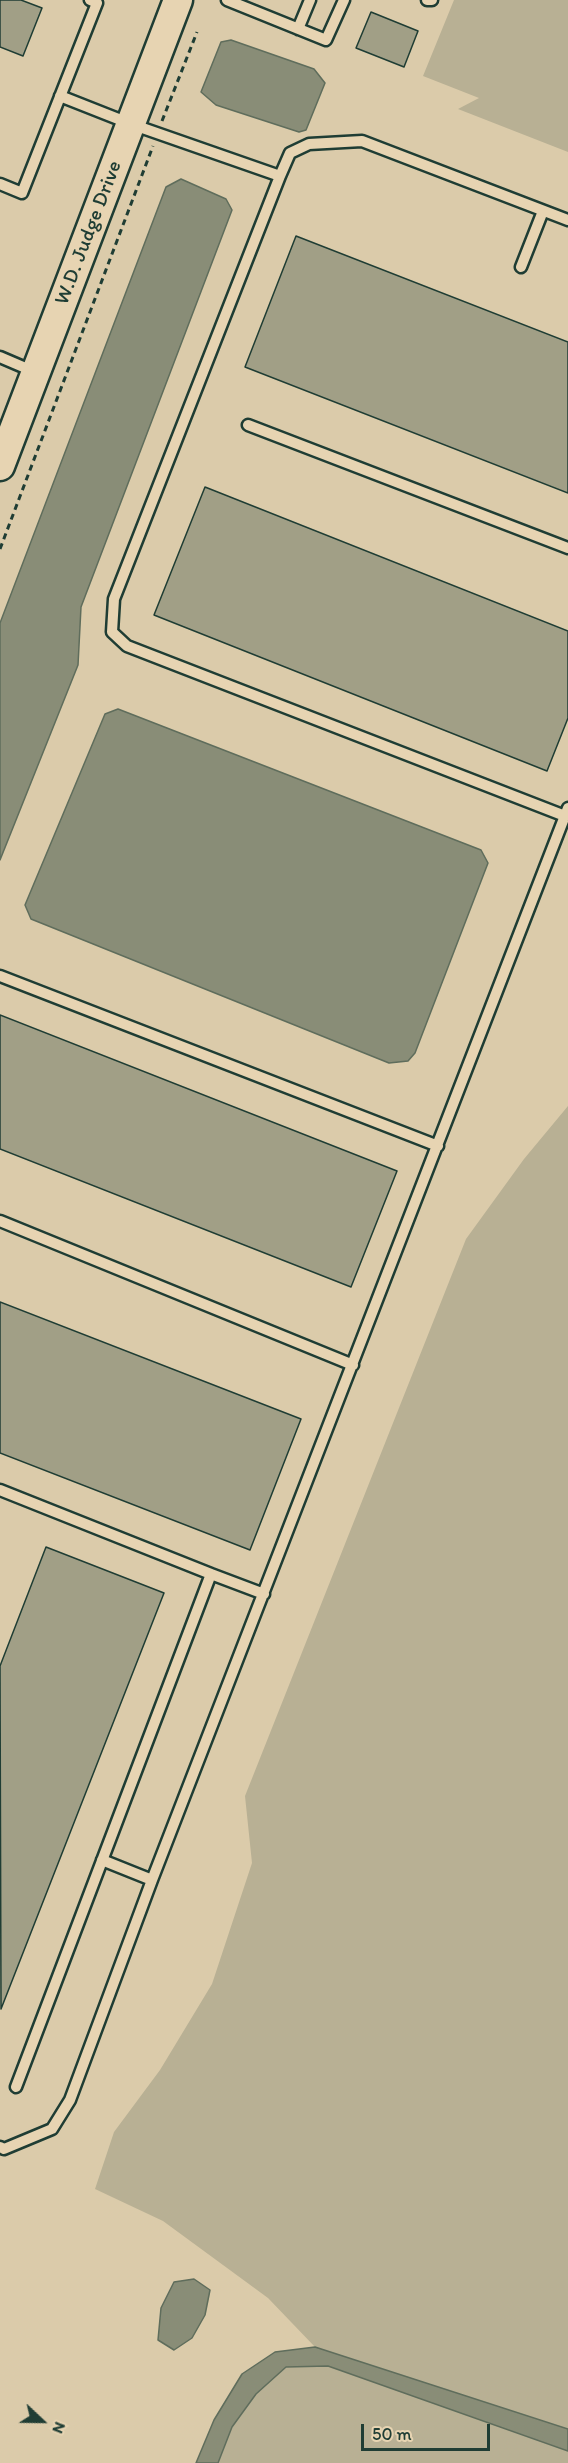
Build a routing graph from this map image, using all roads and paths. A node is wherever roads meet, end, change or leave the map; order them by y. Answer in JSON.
{"nodes":[{"id":1,"x":90,"y":0,"type":"edge"},
{"id":2,"x":178,"y":0,"type":"edge"},
{"id":3,"x":226,"y":0,"type":"edge"},
{"id":4,"x":310,"y":0,"type":"edge"},
{"id":5,"x":344,"y":0,"type":"edge"},
{"id":6,"x":427,"y":0,"type":"edge"},
{"id":7,"x":432,"y":0,"type":"edge"},
{"id":8,"x":298,"y":29,"type":"junction"},
{"id":9,"x":197,"y":32,"type":"dead end"},
{"id":10,"x":60,"y":96,"type":"junction"},
{"id":11,"x":166,"y":110,"type":"dead end"},
{"id":12,"x":130,"y":124,"type":"junction"},
{"id":13,"x":152,"y":149,"type":"dead end"},
{"id":14,"x":280,"y":176,"type":"junction"},
{"id":15,"x":0,"y":184,"type":"edge"},
{"id":16,"x":543,"y":211,"type":"junction"},
{"id":17,"x":568,"y":220,"type":"edge"},
{"id":18,"x":521,"y":267,"type":"dead end"},
{"id":19,"x":0,"y":357,"type":"edge"},
{"id":20,"x":36,"y":373,"type":"junction"},
{"id":21,"x":248,"y":425,"type":"dead end"},
{"id":22,"x":0,"y":466,"type":"edge"},
{"id":23,"x":568,"y":548,"type":"edge"},
{"id":24,"x":0,"y":549,"type":"edge"},
{"id":25,"x":566,"y":812,"type":"edge"},
{"id":26,"x":0,"y":976,"type":"edge"},
{"id":27,"x":438,"y":1146,"type":"junction"},
{"id":28,"x":0,"y":1221,"type":"edge"},
{"id":29,"x":353,"y":1365,"type":"junction"},
{"id":30,"x":0,"y":1490,"type":"edge"},
{"id":31,"x":211,"y":1574,"type":"junction"},
{"id":32,"x":264,"y":1594,"type":"junction"},
{"id":33,"x":102,"y":1860,"type":"junction"},
{"id":34,"x":152,"y":1880,"type":"junction"},
{"id":35,"x":16,"y":2087,"type":"dead end"},
{"id":36,"x":0,"y":2147,"type":"edge"}],
"edges":[{"from":1,"to":10,"type":"lane"},
{"from":2,"to":12,"type":"street","name":"W.D. Judge Drive"},
{"from":3,"to":8,"type":"lane"},
{"from":4,"to":8,"type":"lane"},
{"from":5,"to":8,"type":"lane"},
{"from":6,"to":7,"type":"lane"},
{"from":9,"to":11,"type":"path"},
{"from":10,"to":12,"type":"lane"},
{"from":10,"to":15,"type":"lane"},
{"from":12,"to":14,"type":"lane"},
{"from":12,"to":20,"type":"street","name":"W.D. Judge Drive"},
{"from":13,"to":24,"type":"path"},
{"from":14,"to":16,"type":"lane"},
{"from":14,"to":25,"type":"lane"},
{"from":16,"to":17,"type":"lane"},
{"from":16,"to":18,"type":"lane"},
{"from":19,"to":20,"type":"lane"},
{"from":20,"to":22,"type":"street","name":"W.D. Judge Drive"},
{"from":21,"to":23,"type":"lane"},
{"from":25,"to":27,"type":"lane"},
{"from":26,"to":27,"type":"lane"},
{"from":27,"to":29,"type":"lane"},
{"from":28,"to":29,"type":"lane"},
{"from":29,"to":32,"type":"lane"},
{"from":30,"to":31,"type":"lane"},
{"from":31,"to":32,"type":"lane"},
{"from":31,"to":33,"type":"lane"},
{"from":32,"to":34,"type":"lane"},
{"from":33,"to":34,"type":"lane"},
{"from":33,"to":35,"type":"lane"},
{"from":34,"to":36,"type":"lane"}]}
